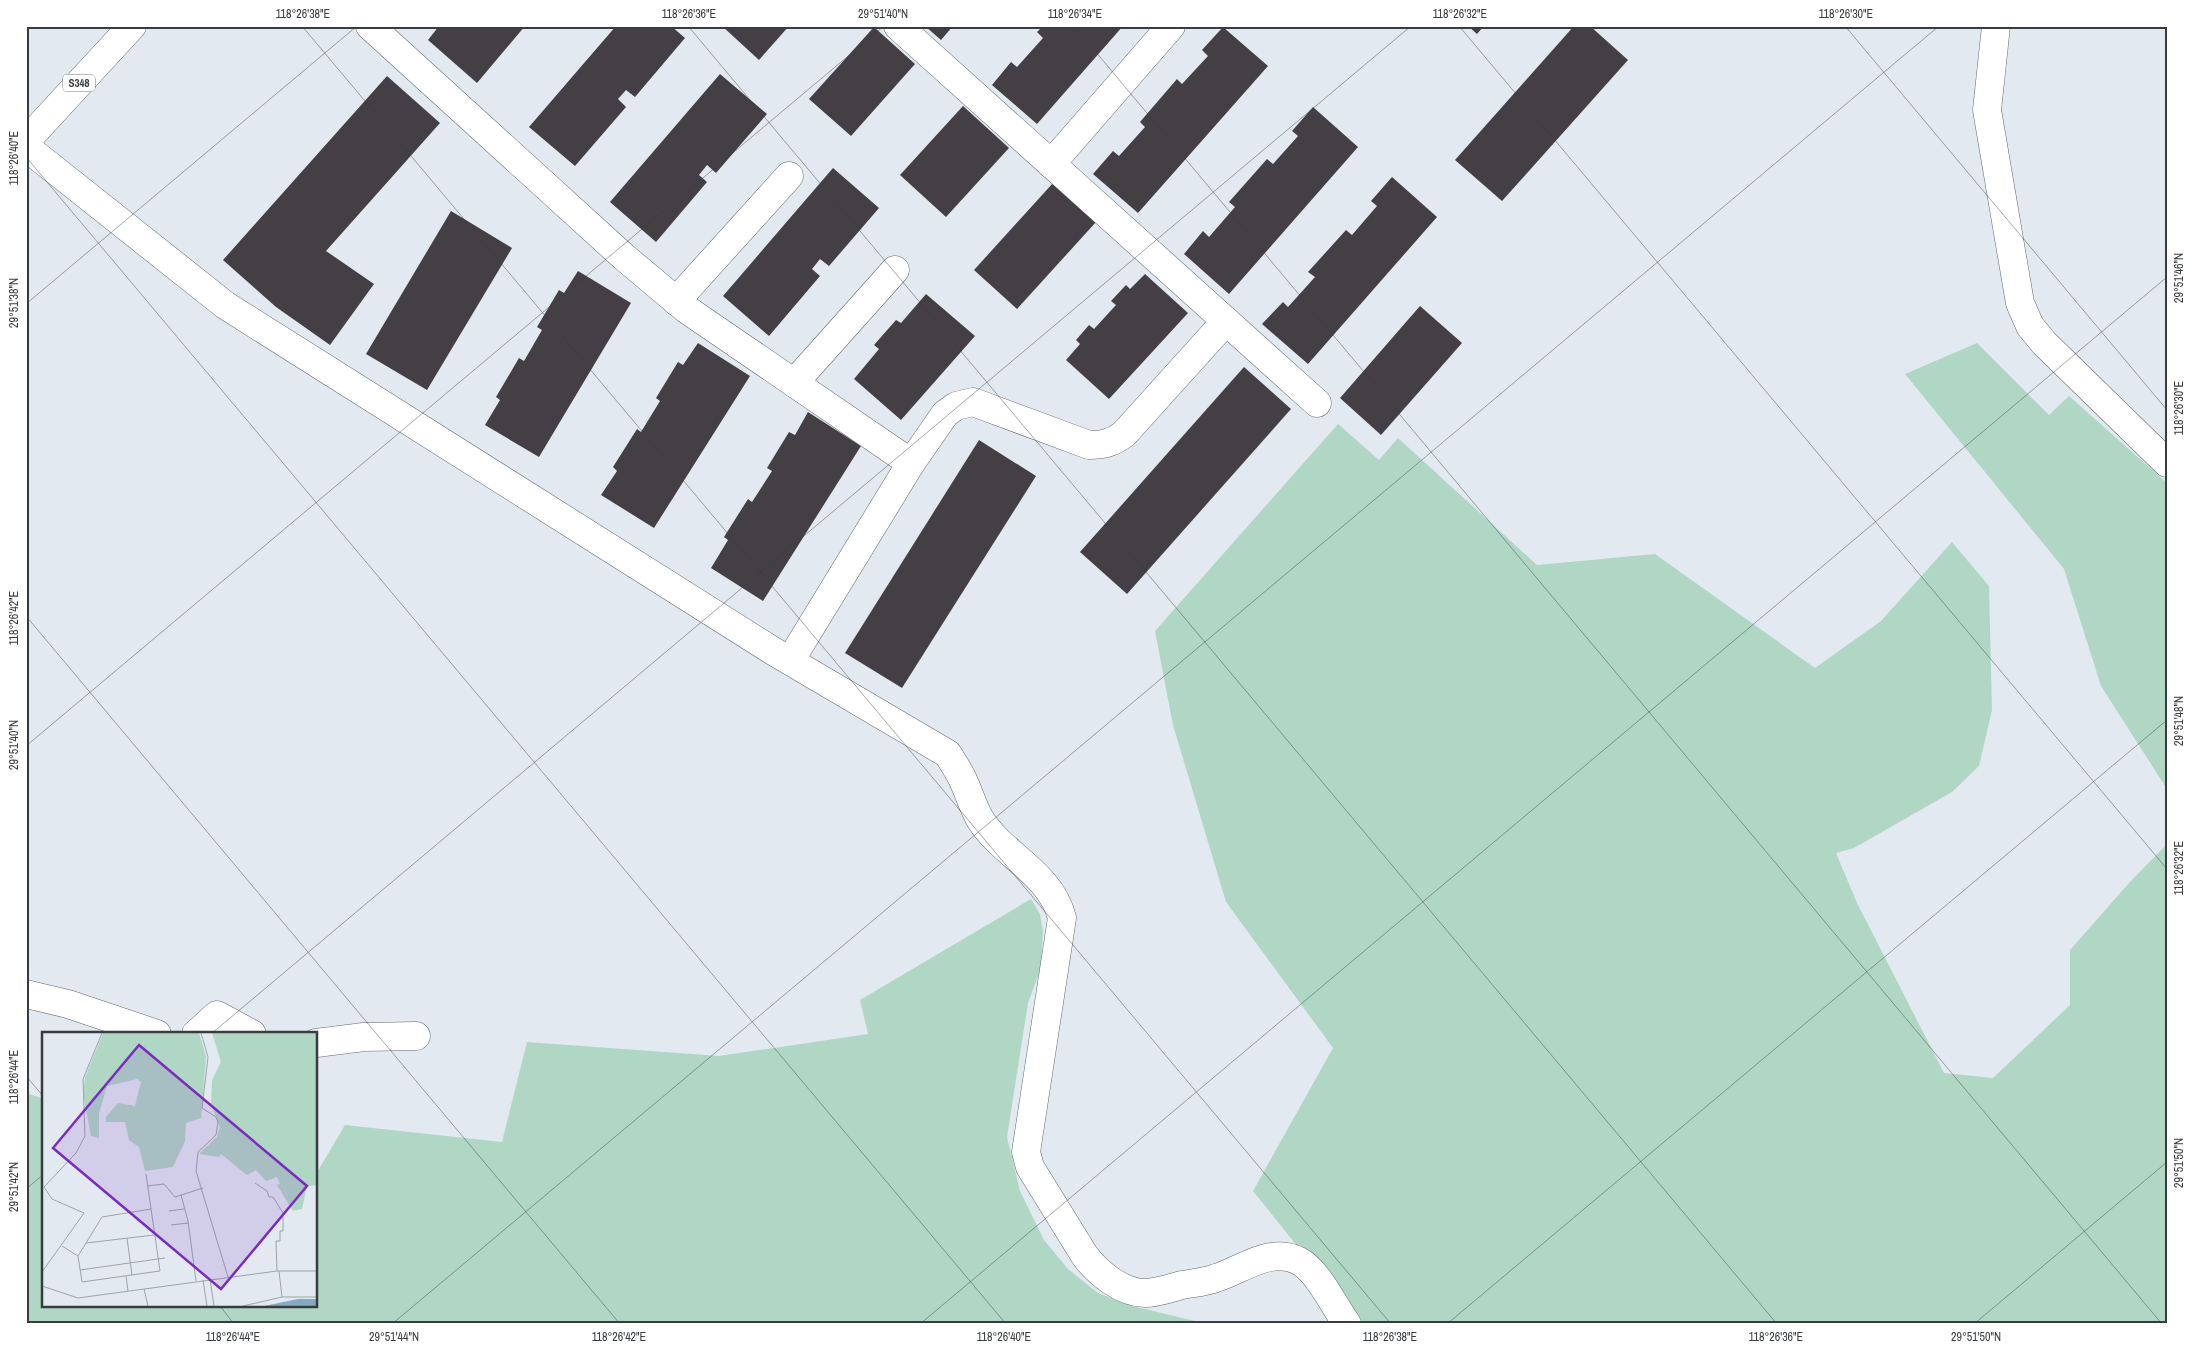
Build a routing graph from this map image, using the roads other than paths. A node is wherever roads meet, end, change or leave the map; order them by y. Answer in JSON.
{"nodes":[{"id":1,"x":132,"y":26,"type":"edge"},
{"id":2,"x":370,"y":26,"type":"edge"},
{"id":3,"x":898,"y":26,"type":"edge"},
{"id":4,"x":1171,"y":26,"type":"edge"},
{"id":5,"x":1996,"y":26,"type":"edge"},
{"id":6,"x":26,"y":141,"type":"edge"},
{"id":7,"x":26,"y":148,"type":"edge"},
{"id":8,"x":1051,"y":164,"type":"junction"},
{"id":9,"x":789,"y":176,"type":"dead end"},
{"id":10,"x":895,"y":270,"type":"dead end"},
{"id":11,"x":676,"y":301,"type":"junction"},
{"id":12,"x":1226,"y":321,"type":"junction"},
{"id":13,"x":794,"y":382,"type":"junction"},
{"id":14,"x":1317,"y":403,"type":"dead end"},
{"id":15,"x":912,"y":463,"type":"junction"},
{"id":16,"x":2167,"y":463,"type":"edge"},
{"id":17,"x":790,"y":661,"type":"junction"},
{"id":18,"x":26,"y":994,"type":"edge"},
{"id":19,"x":151,"y":1032,"type":"edge"},
{"id":20,"x":198,"y":1032,"type":"edge"},
{"id":21,"x":248,"y":1032,"type":"edge"},
{"id":22,"x":416,"y":1036,"type":"dead end"},
{"id":23,"x":318,"y":1043,"type":"edge"},
{"id":24,"x":1347,"y":1324,"type":"edge"}],
"edges":[{"from":1,"to":6,"type":"street","number":"S348"},
{"from":2,"to":11,"type":"street"},
{"from":3,"to":8,"type":"street"},
{"from":4,"to":8,"type":"street"},
{"from":5,"to":16,"type":"street"},
{"from":7,"to":17,"type":"street"},
{"from":8,"to":12,"type":"street"},
{"from":9,"to":11,"type":"street"},
{"from":10,"to":13,"type":"street"},
{"from":11,"to":13,"type":"street"},
{"from":12,"to":14,"type":"street"},
{"from":12,"to":15,"type":"street"},
{"from":13,"to":15,"type":"street"},
{"from":15,"to":17,"type":"street"},
{"from":17,"to":24,"type":"street"},
{"from":18,"to":19,"type":"street"},
{"from":20,"to":21,"type":"street"},
{"from":22,"to":23,"type":"street"}]}
